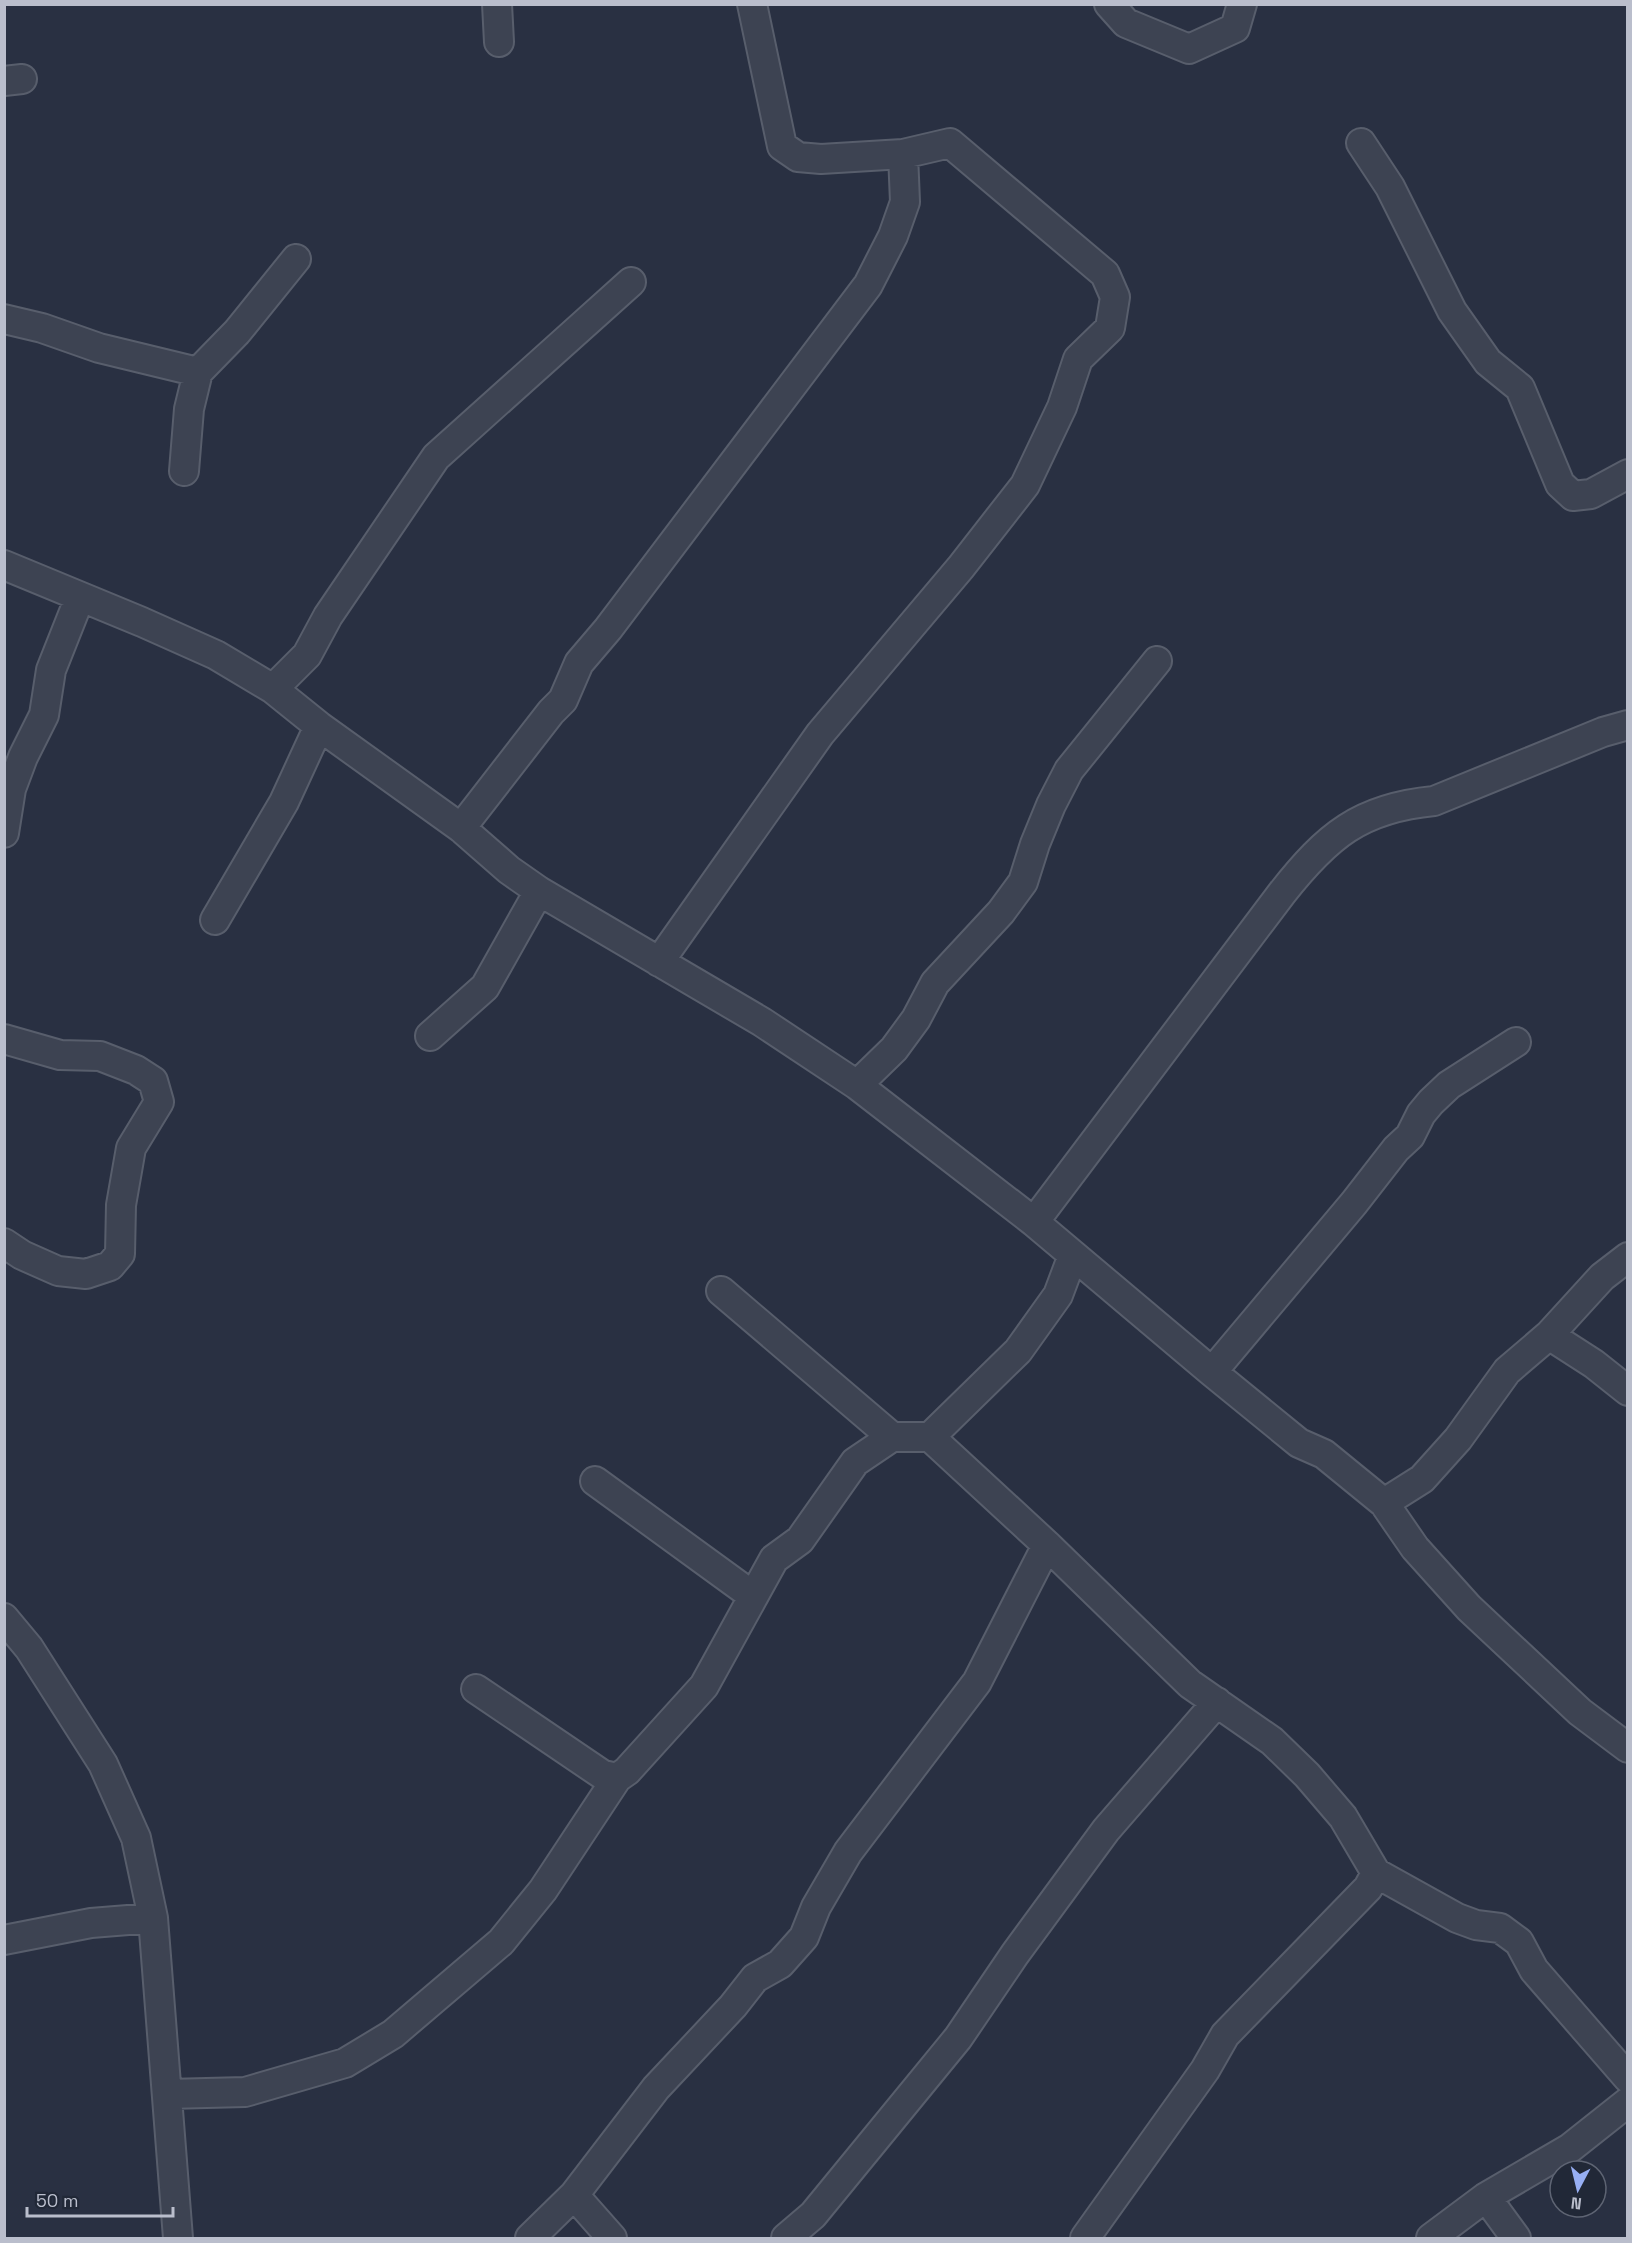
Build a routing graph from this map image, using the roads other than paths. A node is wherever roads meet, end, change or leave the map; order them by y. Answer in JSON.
{"nodes":[{"id":1,"x":497,"y":4,"type":"edge"},
{"id":2,"x":752,"y":4,"type":"edge"},
{"id":3,"x":1109,"y":4,"type":"edge"},
{"id":4,"x":1242,"y":4,"type":"edge"},
{"id":5,"x":499,"y":42,"type":"dead end"},
{"id":6,"x":1361,"y":143,"type":"dead end"},
{"id":7,"x":903,"y":154,"type":"junction"},
{"id":8,"x":296,"y":258,"type":"dead end"},
{"id":9,"x":631,"y":282,"type":"dead end"},
{"id":10,"x":4,"y":319,"type":"edge"},
{"id":11,"x":198,"y":372,"type":"junction"},
{"id":12,"x":184,"y":471,"type":"dead end"},
{"id":13,"x":1628,"y":474,"type":"edge"},
{"id":14,"x":4,"y":565,"type":"edge"},
{"id":15,"x":80,"y":597,"type":"junction"},
{"id":16,"x":1157,"y":661,"type":"dead end"},
{"id":17,"x":273,"y":689,"type":"junction"},
{"id":18,"x":1628,"y":725,"type":"edge"},
{"id":19,"x":319,"y":726,"type":"junction"},
{"id":20,"x":461,"y":828,"type":"junction"},
{"id":21,"x":4,"y":833,"type":"edge"},
{"id":22,"x":539,"y":891,"type":"junction"},
{"id":23,"x":215,"y":920,"type":"dead end"},
{"id":24,"x":659,"y":962,"type":"junction"},
{"id":25,"x":430,"y":1036,"type":"dead end"},
{"id":26,"x":4,"y":1039,"type":"edge"},
{"id":27,"x":1516,"y":1042,"type":"dead end"},
{"id":28,"x":857,"y":1085,"type":"junction"},
{"id":29,"x":1034,"y":1222,"type":"junction"},
{"id":30,"x":4,"y":1243,"type":"edge"},
{"id":31,"x":1073,"y":1255,"type":"junction"},
{"id":32,"x":1628,"y":1257,"type":"edge"},
{"id":33,"x":721,"y":1291,"type":"dead end"},
{"id":34,"x":1549,"y":1335,"type":"junction"},
{"id":35,"x":1212,"y":1372,"type":"junction"},
{"id":36,"x":1628,"y":1391,"type":"edge"},
{"id":37,"x":891,"y":1437,"type":"junction"},
{"id":38,"x":930,"y":1437,"type":"junction"},
{"id":39,"x":595,"y":1481,"type":"dead end"},
{"id":40,"x":1384,"y":1503,"type":"junction"},
{"id":41,"x":1047,"y":1545,"type":"junction"},
{"id":42,"x":753,"y":1596,"type":"junction"},
{"id":43,"x":4,"y":1618,"type":"edge"},
{"id":44,"x":476,"y":1689,"type":"dead end"},
{"id":45,"x":1217,"y":1702,"type":"junction"},
{"id":46,"x":1628,"y":1748,"type":"edge"},
{"id":47,"x":617,"y":1778,"type":"junction"},
{"id":48,"x":1376,"y":1873,"type":"junction"},
{"id":49,"x":153,"y":1918,"type":"junction"},
{"id":50,"x":4,"y":1941,"type":"edge"},
{"id":51,"x":1628,"y":2078,"type":"edge"},
{"id":52,"x":168,"y":2094,"type":"junction"},
{"id":53,"x":1628,"y":2102,"type":"edge"},
{"id":54,"x":574,"y":2195,"type":"junction"},
{"id":55,"x":1486,"y":2197,"type":"junction"},
{"id":56,"x":178,"y":2238,"type":"edge"},
{"id":57,"x":530,"y":2238,"type":"edge"},
{"id":58,"x":612,"y":2238,"type":"edge"},
{"id":59,"x":786,"y":2238,"type":"edge"},
{"id":60,"x":1085,"y":2238,"type":"edge"},
{"id":61,"x":1431,"y":2238,"type":"edge"},
{"id":62,"x":1516,"y":2238,"type":"edge"}],
"edges":[{"from":1,"to":5,"type":"street"},
{"from":2,"to":7,"type":"street"},
{"from":3,"to":4,"type":"street"},
{"from":6,"to":13,"type":"street"},
{"from":7,"to":20,"type":"street"},
{"from":7,"to":24,"type":"street"},
{"from":8,"to":11,"type":"street"},
{"from":9,"to":17,"type":"street"},
{"from":10,"to":11,"type":"street"},
{"from":11,"to":12,"type":"street"},
{"from":14,"to":15,"type":"street"},
{"from":15,"to":17,"type":"street"},
{"from":15,"to":21,"type":"street"},
{"from":16,"to":28,"type":"street"},
{"from":17,"to":19,"type":"street"},
{"from":18,"to":29,"type":"street"},
{"from":19,"to":20,"type":"street"},
{"from":19,"to":23,"type":"street"},
{"from":20,"to":22,"type":"street"},
{"from":22,"to":24,"type":"street"},
{"from":22,"to":25,"type":"street"},
{"from":24,"to":28,"type":"street"},
{"from":26,"to":30,"type":"street"},
{"from":27,"to":35,"type":"street"},
{"from":28,"to":29,"type":"street"},
{"from":29,"to":31,"type":"street"},
{"from":31,"to":35,"type":"street"},
{"from":31,"to":38,"type":"street"},
{"from":32,"to":34,"type":"street"},
{"from":33,"to":37,"type":"street"},
{"from":34,"to":36,"type":"street"},
{"from":34,"to":40,"type":"street"},
{"from":35,"to":40,"type":"street"},
{"from":37,"to":38,"type":"street"},
{"from":37,"to":42,"type":"street"},
{"from":38,"to":41,"type":"street"},
{"from":39,"to":42,"type":"street"},
{"from":40,"to":46,"type":"street"},
{"from":41,"to":45,"type":"street"},
{"from":41,"to":54,"type":"street"},
{"from":42,"to":47,"type":"street"},
{"from":43,"to":49,"type":"street"},
{"from":44,"to":47,"type":"street"},
{"from":45,"to":48,"type":"street"},
{"from":45,"to":59,"type":"street"},
{"from":47,"to":52,"type":"street"},
{"from":48,"to":51,"type":"street"},
{"from":48,"to":60,"type":"street"},
{"from":49,"to":50,"type":"street"},
{"from":49,"to":52,"type":"street"},
{"from":52,"to":56,"type":"street"},
{"from":53,"to":55,"type":"street"},
{"from":54,"to":57,"type":"street"},
{"from":54,"to":58,"type":"street"},
{"from":55,"to":61,"type":"street"},
{"from":55,"to":62,"type":"street"}]}
